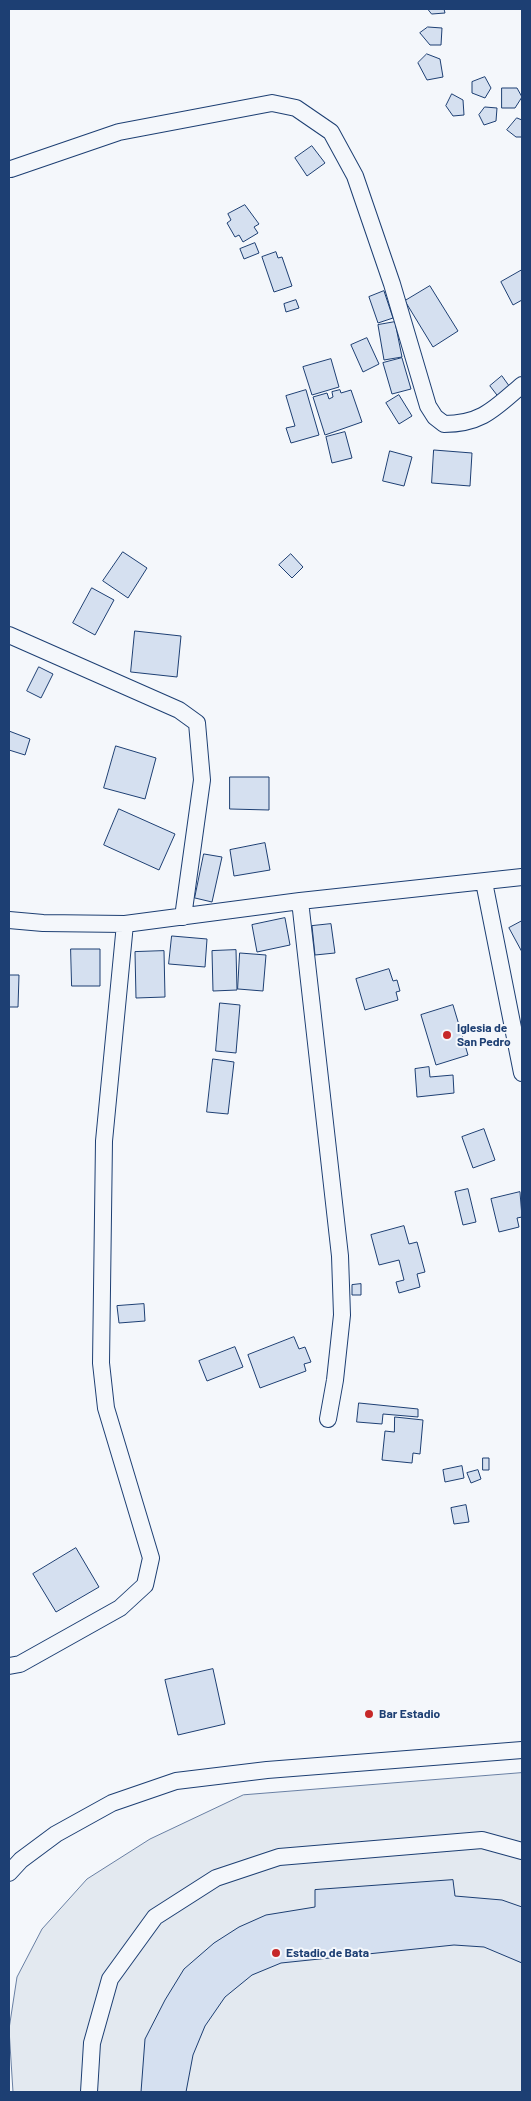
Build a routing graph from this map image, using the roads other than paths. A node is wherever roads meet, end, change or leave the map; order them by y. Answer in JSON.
{"nodes":[{"id":1,"x":11,"y":169,"type":"dead end"},
{"id":2,"x":522,"y":385,"type":"edge"},
{"id":3,"x":9,"y":634,"type":"edge"},
{"id":4,"x":522,"y":877,"type":"edge"},
{"id":5,"x":484,"y":882,"type":"junction"},
{"id":6,"x":300,"y":901,"type":"junction"},
{"id":7,"x":183,"y":917,"type":"junction"},
{"id":8,"x":9,"y":920,"type":"edge"},
{"id":9,"x":124,"y":924,"type":"junction"},
{"id":10,"x":522,"y":1073,"type":"edge"},
{"id":11,"x":328,"y":1419,"type":"dead end"},
{"id":12,"x":9,"y":1666,"type":"edge"},
{"id":13,"x":522,"y":1750,"type":"edge"},
{"id":14,"x":522,"y":1851,"type":"edge"},
{"id":15,"x":9,"y":1873,"type":"edge"},
{"id":16,"x":89,"y":2092,"type":"edge"}],
"edges":[{"from":1,"to":2,"type":"street"},
{"from":3,"to":7,"type":"street"},
{"from":4,"to":5,"type":"street"},
{"from":5,"to":6,"type":"street"},
{"from":5,"to":10,"type":"street"},
{"from":6,"to":7,"type":"street"},
{"from":6,"to":11,"type":"street"},
{"from":7,"to":9,"type":"street"},
{"from":8,"to":9,"type":"street"},
{"from":9,"to":12,"type":"street"},
{"from":13,"to":15,"type":"street"},
{"from":14,"to":16,"type":"street"}]}
